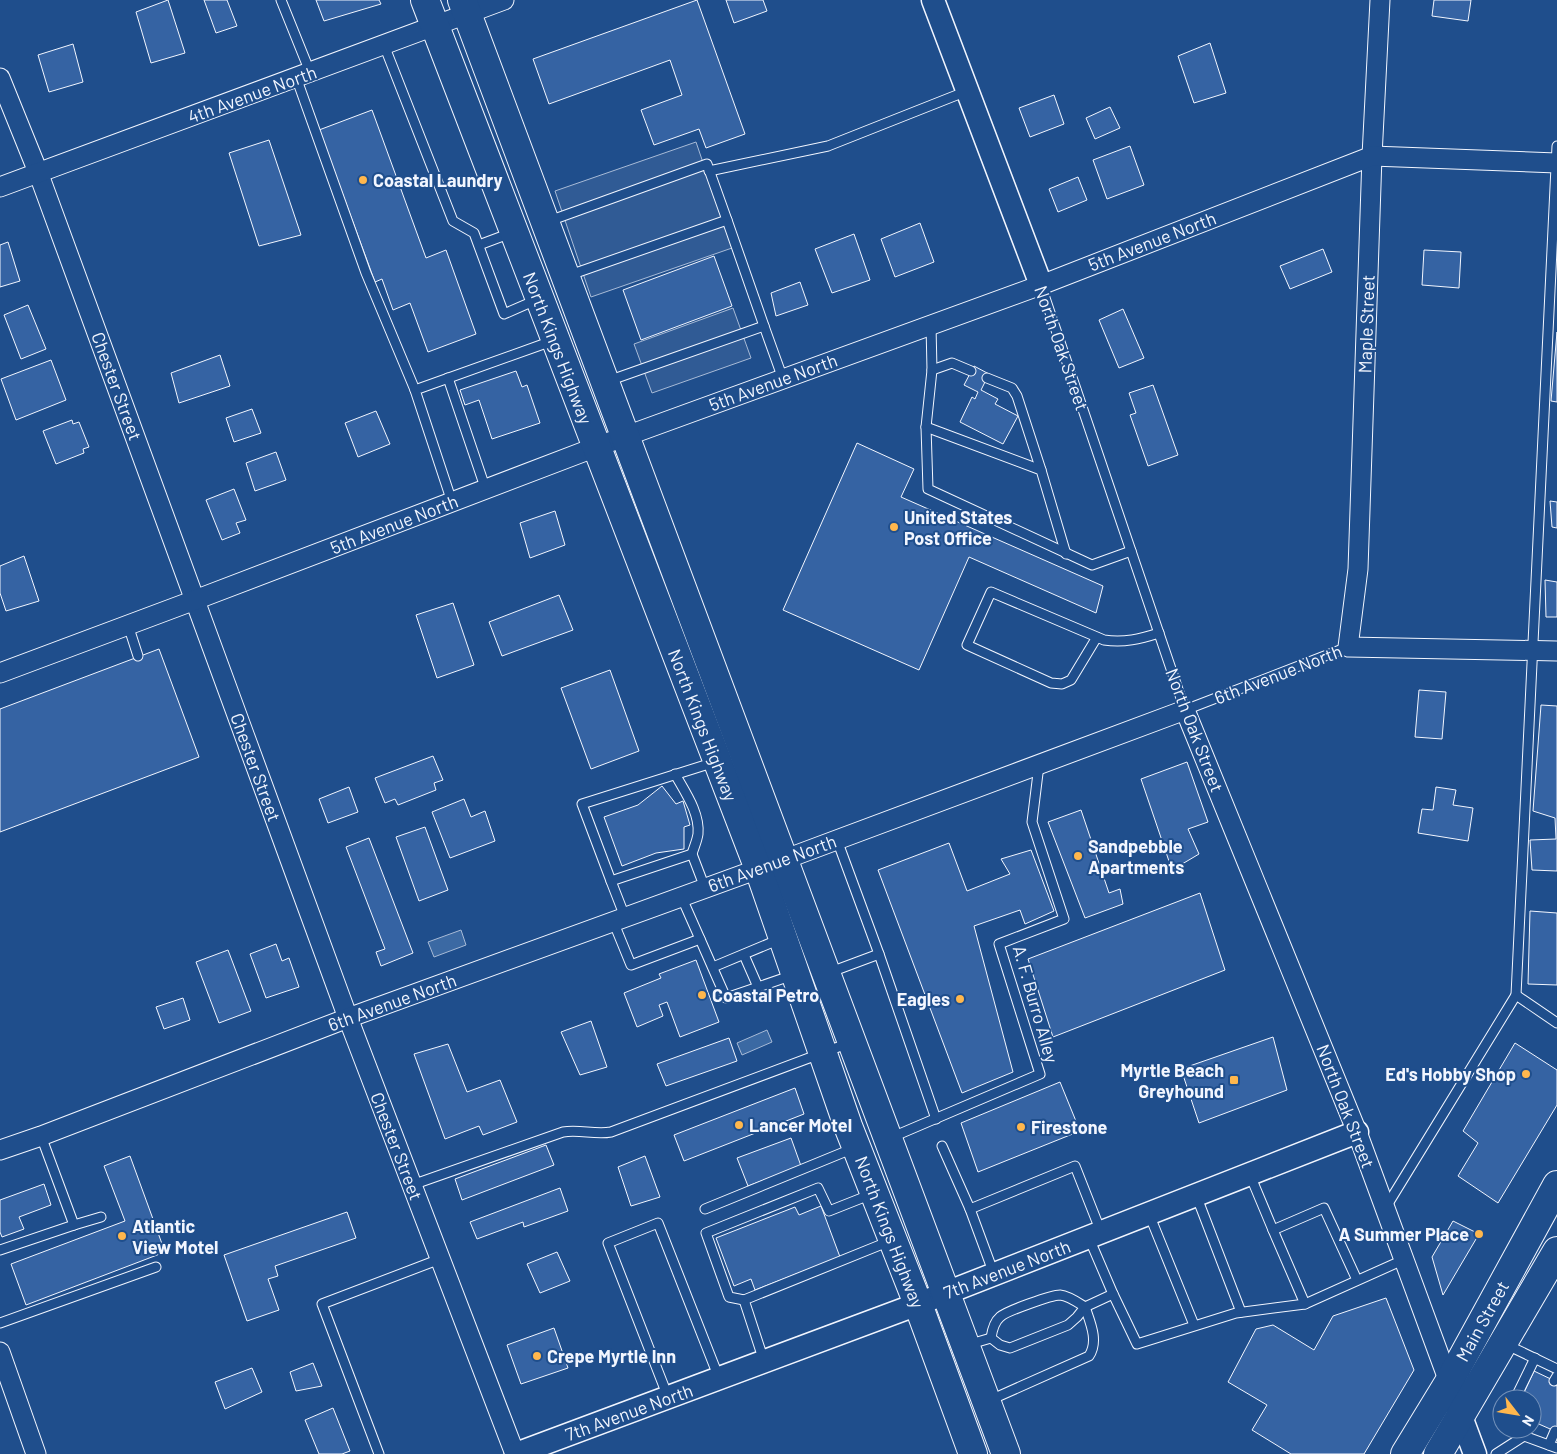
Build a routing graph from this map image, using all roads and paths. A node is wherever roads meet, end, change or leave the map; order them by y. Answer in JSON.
{"nodes":[{"id":1,"x":281,"y":0,"type":"edge"},
{"id":2,"x":425,"y":0,"type":"edge"},
{"id":3,"x":504,"y":0,"type":"edge"},
{"id":4,"x":933,"y":0,"type":"edge"},
{"id":5,"x":1380,"y":0,"type":"edge"},
{"id":6,"x":464,"y":6,"type":"edge"},
{"id":7,"x":434,"y":26,"type":"junction"},
{"id":8,"x":384,"y":45,"type":"junction"},
{"id":9,"x":303,"y":75,"type":"junction"},
{"id":10,"x":0,"y":78,"type":"edge"},
{"id":11,"x":967,"y":91,"type":"junction"},
{"id":12,"x":1372,"y":156,"type":"junction"},
{"id":13,"x":1557,"y":157,"type":"edge"},
{"id":14,"x":709,"y":171,"type":"junction"},
{"id":15,"x":38,"y":172,"type":"junction"},
{"id":16,"x":0,"y":187,"type":"edge"},
{"id":17,"x":727,"y":220,"type":"junction"},
{"id":18,"x":544,"y":223,"type":"junction"},
{"id":19,"x":513,"y":232,"type":"junction"},
{"id":20,"x":479,"y":245,"type":"junction"},
{"id":21,"x":565,"y":277,"type":"junction"},
{"id":22,"x":1041,"y":285,"type":"junction"},
{"id":23,"x":539,"y":299,"type":"junction"},
{"id":24,"x":931,"y":325,"type":"junction"},
{"id":25,"x":764,"y":326,"type":"junction"},
{"id":26,"x":554,"y":340,"type":"junction"},
{"id":27,"x":932,"y":370,"type":"junction"},
{"id":28,"x":971,"y":371,"type":"dead end"},
{"id":29,"x":448,"y":378,"type":"junction"},
{"id":30,"x":783,"y":378,"type":"junction"},
{"id":31,"x":987,"y":378,"type":"dead end"},
{"id":32,"x":606,"y":382,"type":"junction"},
{"id":33,"x":415,"y":390,"type":"junction"},
{"id":34,"x":926,"y":427,"type":"junction"},
{"id":35,"x":625,"y":436,"type":"junction"},
{"id":36,"x":596,"y":447,"type":"junction"},
{"id":37,"x":1041,"y":470,"type":"junction"},
{"id":38,"x":486,"y":490,"type":"junction"},
{"id":39,"x":452,"y":502,"type":"junction"},
{"id":40,"x":1131,"y":551,"type":"junction"},
{"id":41,"x":1066,"y":554,"type":"junction"},
{"id":42,"x":195,"y":600,"type":"junction"},
{"id":43,"x":128,"y":625,"type":"junction"},
{"id":44,"x":1159,"y":633,"type":"junction"},
{"id":45,"x":1097,"y":637,"type":"junction"},
{"id":46,"x":1348,"y":647,"type":"junction"},
{"id":47,"x":1533,"y":651,"type":"junction"},
{"id":48,"x":1557,"y":651,"type":"edge"},
{"id":49,"x":138,"y":656,"type":"dead end"},
{"id":50,"x":0,"y":673,"type":"edge"},
{"id":51,"x":1185,"y":710,"type":"junction"},
{"id":52,"x":718,"y":762,"type":"junction"},
{"id":53,"x":1039,"y":765,"type":"junction"},
{"id":54,"x":675,"y":774,"type":"junction"},
{"id":55,"x":837,"y":840,"type":"junction"},
{"id":56,"x":692,"y":854,"type":"junction"},
{"id":57,"x":771,"y":864,"type":"junction"},
{"id":58,"x":611,"y":881,"type":"junction"},
{"id":59,"x":705,"y":888,"type":"junction"},
{"id":60,"x":682,"y":896,"type":"junction"},
{"id":61,"x":619,"y":919,"type":"junction"},
{"id":62,"x":782,"y":938,"type":"junction"},
{"id":63,"x":700,"y":939,"type":"junction"},
{"id":64,"x":879,"y":954,"type":"junction"},
{"id":65,"x":744,"y":955,"type":"junction"},
{"id":66,"x":713,"y":967,"type":"junction"},
{"id":67,"x":795,"y":974,"type":"junction"},
{"id":68,"x":826,"y":974,"type":"junction"},
{"id":69,"x":758,"y":987,"type":"junction"},
{"id":70,"x":1516,"y":995,"type":"junction"},
{"id":71,"x":348,"y":1018,"type":"junction"},
{"id":72,"x":1557,"y":1023,"type":"edge"},
{"id":73,"x":851,"y":1042,"type":"junction"},
{"id":74,"x":823,"y":1053,"type":"junction"},
{"id":75,"x":936,"y":1118,"type":"junction"},
{"id":76,"x":1357,"y":1132,"type":"junction"},
{"id":77,"x":41,"y":1136,"type":"junction"},
{"id":78,"x":888,"y":1139,"type":"junction"},
{"id":79,"x":942,"y":1146,"type":"dead end"},
{"id":80,"x":856,"y":1147,"type":"junction"},
{"id":81,"x":0,"y":1150,"type":"edge"},
{"id":82,"x":1250,"y":1174,"type":"junction"},
{"id":83,"x":412,"y":1185,"type":"junction"},
{"id":84,"x":1557,"y":1185,"type":"edge"},
{"id":85,"x":874,"y":1193,"type":"junction"},
{"id":86,"x":1196,"y":1195,"type":"junction"},
{"id":87,"x":705,"y":1209,"type":"dead end"},
{"id":88,"x":970,"y":1209,"type":"junction"},
{"id":89,"x":1385,"y":1209,"type":"junction"},
{"id":90,"x":1148,"y":1214,"type":"junction"},
{"id":91,"x":102,"y":1217,"type":"dead end"},
{"id":92,"x":74,"y":1225,"type":"junction"},
{"id":93,"x":1272,"y":1230,"type":"junction"},
{"id":94,"x":1095,"y":1235,"type":"junction"},
{"id":95,"x":893,"y":1240,"type":"junction"},
{"id":96,"x":0,"y":1250,"type":"edge"},
{"id":97,"x":1557,"y":1251,"type":"edge"},
{"id":98,"x":440,"y":1259,"type":"junction"},
{"id":99,"x":1403,"y":1260,"type":"junction"},
{"id":100,"x":156,"y":1268,"type":"dead end"},
{"id":101,"x":994,"y":1274,"type":"junction"},
{"id":102,"x":1357,"y":1280,"type":"junction"},
{"id":103,"x":945,"y":1293,"type":"junction"},
{"id":104,"x":1113,"y":1294,"type":"junction"},
{"id":105,"x":744,"y":1300,"type":"junction"},
{"id":106,"x":918,"y":1304,"type":"junction"},
{"id":107,"x":1305,"y":1304,"type":"junction"},
{"id":108,"x":1085,"y":1307,"type":"junction"},
{"id":109,"x":1242,"y":1312,"type":"junction"},
{"id":110,"x":0,"y":1323,"type":"edge"},
{"id":111,"x":1194,"y":1325,"type":"junction"},
{"id":112,"x":991,"y":1338,"type":"junction"},
{"id":113,"x":1504,"y":1344,"type":"junction"},
{"id":114,"x":964,"y":1345,"type":"junction"},
{"id":115,"x":0,"y":1352,"type":"edge"},
{"id":116,"x":1535,"y":1358,"type":"junction"},
{"id":117,"x":764,"y":1361,"type":"junction"},
{"id":118,"x":1557,"y":1368,"type":"edge"},
{"id":119,"x":719,"y":1378,"type":"junction"},
{"id":120,"x":1449,"y":1382,"type":"junction"},
{"id":121,"x":1521,"y":1389,"type":"edge"},
{"id":122,"x":668,"y":1397,"type":"junction"},
{"id":123,"x":985,"y":1402,"type":"junction"},
{"id":124,"x":1461,"y":1416,"type":"junction"},
{"id":125,"x":1555,"y":1432,"type":"dead end"},
{"id":126,"x":1514,"y":1439,"type":"edge"},
{"id":127,"x":1538,"y":1439,"type":"edge"},
{"id":128,"x":1553,"y":1447,"type":"edge"},
{"id":129,"x":36,"y":1454,"type":"edge"},
{"id":130,"x":379,"y":1454,"type":"edge"},
{"id":131,"x":516,"y":1454,"type":"edge"},
{"id":132,"x":974,"y":1454,"type":"edge"},
{"id":133,"x":1006,"y":1454,"type":"edge"},
{"id":134,"x":1405,"y":1454,"type":"edge"},
{"id":135,"x":1438,"y":1454,"type":"edge"},
{"id":136,"x":1475,"y":1454,"type":"edge"},
{"id":137,"x":1496,"y":1454,"type":"edge"}],
"edges":[{"from":1,"to":9,"type":"lane"},
{"from":2,"to":7,"type":"main road","name":"North Kings Highway"},
{"from":3,"to":6,"type":"street","name":"4th Avenue North"},
{"from":4,"to":11,"type":"street","name":"North Oak Street"},
{"from":5,"to":12,"type":"street","name":"Maple Street"},
{"from":6,"to":7,"type":"street","name":"4th Avenue North"},
{"from":6,"to":18,"type":"main road","name":"North Kings Highway"},
{"from":7,"to":8,"type":"street","name":"4th Avenue North"},
{"from":7,"to":19,"type":"main road","name":"North Kings Highway"},
{"from":8,"to":9,"type":"street","name":"4th Avenue North"},
{"from":8,"to":20,"type":"lane"},
{"from":9,"to":15,"type":"street","name":"4th Avenue North"},
{"from":9,"to":33,"type":"lane"},
{"from":10,"to":15,"type":"street","name":"Chester Street"},
{"from":11,"to":14,"type":"lane"},
{"from":11,"to":22,"type":"street","name":"North Oak Street"},
{"from":12,"to":13,"type":"street","name":"5th Avenue North"},
{"from":12,"to":22,"type":"street","name":"5th Avenue North"},
{"from":12,"to":46,"type":"street","name":"Maple Street"},
{"from":13,"to":47,"type":"lane"},
{"from":14,"to":17,"type":"lane"},
{"from":14,"to":18,"type":"lane"},
{"from":15,"to":16,"type":"street","name":"4th Avenue North"},
{"from":15,"to":42,"type":"street","name":"Chester Street"},
{"from":17,"to":21,"type":"lane"},
{"from":17,"to":25,"type":"lane"},
{"from":18,"to":21,"type":"main road","name":"North Kings Highway"},
{"from":19,"to":20,"type":"lane"},
{"from":19,"to":23,"type":"main road","name":"North Kings Highway"},
{"from":20,"to":23,"type":"lane"},
{"from":21,"to":32,"type":"main road","name":"North Kings Highway"},
{"from":22,"to":24,"type":"street","name":"5th Avenue North"},
{"from":22,"to":40,"type":"lane","name":"North Oak Street"},
{"from":23,"to":26,"type":"main road","name":"North Kings Highway"},
{"from":24,"to":27,"type":"lane"},
{"from":24,"to":30,"type":"street","name":"5th Avenue North"},
{"from":25,"to":30,"type":"lane"},
{"from":25,"to":32,"type":"lane"},
{"from":26,"to":29,"type":"lane"},
{"from":26,"to":36,"type":"main road","name":"North Kings Highway"},
{"from":27,"to":28,"type":"lane"},
{"from":27,"to":34,"type":"lane"},
{"from":29,"to":33,"type":"lane"},
{"from":29,"to":38,"type":"lane"},
{"from":30,"to":35,"type":"street","name":"5th Avenue North"},
{"from":31,"to":37,"type":"lane"},
{"from":32,"to":35,"type":"main road","name":"North Kings Highway"},
{"from":33,"to":39,"type":"lane"},
{"from":34,"to":37,"type":"lane"},
{"from":34,"to":41,"type":"lane"},
{"from":35,"to":36,"type":"street","name":"5th Avenue North"},
{"from":35,"to":57,"type":"main road","name":"North Kings Highway"},
{"from":36,"to":38,"type":"street","name":"5th Avenue North"},
{"from":36,"to":52,"type":"main road","name":"North Kings Highway"},
{"from":37,"to":41,"type":"lane"},
{"from":38,"to":39,"type":"street","name":"5th Avenue North"},
{"from":39,"to":42,"type":"street","name":"5th Avenue North"},
{"from":40,"to":41,"type":"lane"},
{"from":40,"to":44,"type":"lane","name":"North Oak Street"},
{"from":42,"to":43,"type":"street","name":"5th Avenue North"},
{"from":42,"to":71,"type":"street","name":"Chester Street"},
{"from":43,"to":49,"type":"lane"},
{"from":43,"to":50,"type":"street","name":"5th Avenue North"},
{"from":44,"to":45,"type":"lane"},
{"from":44,"to":51,"type":"lane","name":"North Oak Street"},
{"from":45,"to":45,"type":"lane"},
{"from":46,"to":47,"type":"street","name":"6th Avenue North"},
{"from":46,"to":51,"type":"lane","name":"6th Avenue North"},
{"from":47,"to":48,"type":"street","name":"6th Avenue North"},
{"from":47,"to":70,"type":"lane"},
{"from":51,"to":53,"type":"street","name":"6th Avenue North"},
{"from":51,"to":76,"type":"street","name":"North Oak Street"},
{"from":52,"to":54,"type":"lane"},
{"from":52,"to":57,"type":"main road","name":"North Kings Highway"},
{"from":53,"to":55,"type":"street","name":"6th Avenue North"},
{"from":53,"to":75,"type":"lane","name":"A. F. Burro Alley"},
{"from":54,"to":56,"type":"lane"},
{"from":54,"to":58,"type":"lane"},
{"from":55,"to":57,"type":"street","name":"6th Avenue North"},
{"from":55,"to":64,"type":"lane"},
{"from":56,"to":58,"type":"lane"},
{"from":56,"to":59,"type":"lane"},
{"from":57,"to":59,"type":"street","name":"6th Avenue North"},
{"from":57,"to":62,"type":"main road","name":"North Kings Highway"},
{"from":57,"to":68,"type":"main road","name":"North Kings Highway"},
{"from":58,"to":61,"type":"lane"},
{"from":59,"to":60,"type":"street","name":"6th Avenue North"},
{"from":60,"to":61,"type":"street","name":"6th Avenue North"},
{"from":60,"to":63,"type":"lane"},
{"from":61,"to":63,"type":"lane"},
{"from":61,"to":71,"type":"street","name":"6th Avenue North"},
{"from":62,"to":65,"type":"lane"},
{"from":62,"to":67,"type":"main road","name":"North Kings Highway"},
{"from":63,"to":66,"type":"lane"},
{"from":64,"to":68,"type":"lane"},
{"from":64,"to":75,"type":"lane"},
{"from":65,"to":66,"type":"lane"},
{"from":65,"to":69,"type":"lane"},
{"from":66,"to":69,"type":"lane"},
{"from":67,"to":69,"type":"lane"},
{"from":67,"to":74,"type":"main road","name":"North Kings Highway"},
{"from":68,"to":73,"type":"main road","name":"North Kings Highway"},
{"from":70,"to":72,"type":"lane"},
{"from":70,"to":89,"type":"lane"},
{"from":71,"to":77,"type":"street","name":"6th Avenue North"},
{"from":71,"to":83,"type":"street","name":"Chester Street"},
{"from":73,"to":74,"type":"lane"},
{"from":73,"to":78,"type":"main road","name":"North Kings Highway"},
{"from":74,"to":80,"type":"main road","name":"North Kings Highway"},
{"from":74,"to":83,"type":"lane"},
{"from":75,"to":78,"type":"lane","name":"A. F. Burro Alley"},
{"from":76,"to":82,"type":"street","name":"7th Avenue North"},
{"from":76,"to":89,"type":"street","name":"North Oak Street"},
{"from":77,"to":81,"type":"street","name":"6th Avenue North"},
{"from":77,"to":92,"type":"lane"},
{"from":78,"to":103,"type":"main road","name":"North Kings Highway"},
{"from":79,"to":88,"type":"lane"},
{"from":80,"to":85,"type":"main road","name":"North Kings Highway"},
{"from":80,"to":87,"type":"lane"},
{"from":82,"to":86,"type":"street","name":"7th Avenue North"},
{"from":82,"to":93,"type":"lane"},
{"from":83,"to":98,"type":"street","name":"Chester Street"},
{"from":84,"to":120,"type":"main road","name":"Main Street"},
{"from":85,"to":95,"type":"main road","name":"North Kings Highway"},
{"from":85,"to":105,"type":"lane"},
{"from":86,"to":90,"type":"street","name":"7th Avenue North"},
{"from":86,"to":109,"type":"lane"},
{"from":88,"to":94,"type":"lane"},
{"from":88,"to":101,"type":"lane"},
{"from":89,"to":99,"type":"street","name":"North Oak Street"},
{"from":90,"to":94,"type":"street","name":"7th Avenue North"},
{"from":90,"to":111,"type":"lane"},
{"from":91,"to":92,"type":"lane"},
{"from":92,"to":96,"type":"lane"},
{"from":93,"to":102,"type":"lane"},
{"from":93,"to":107,"type":"lane"},
{"from":94,"to":101,"type":"street","name":"7th Avenue North"},
{"from":94,"to":104,"type":"lane"},
{"from":95,"to":105,"type":"lane"},
{"from":95,"to":106,"type":"main road","name":"North Kings Highway"},
{"from":97,"to":113,"type":"main road","name":"Main Street"},
{"from":98,"to":130,"type":"lane"},
{"from":98,"to":131,"type":"street","name":"Chester Street"},
{"from":99,"to":102,"type":"lane"},
{"from":99,"to":120,"type":"street","name":"North Oak Street"},
{"from":100,"to":110,"type":"lane"},
{"from":101,"to":103,"type":"street","name":"7th Avenue North"},
{"from":102,"to":107,"type":"lane"},
{"from":103,"to":106,"type":"street","name":"7th Avenue North"},
{"from":103,"to":114,"type":"main road","name":"North Kings Highway"},
{"from":104,"to":108,"type":"lane"},
{"from":104,"to":111,"type":"lane"},
{"from":105,"to":117,"type":"lane"},
{"from":106,"to":117,"type":"street","name":"7th Avenue North"},
{"from":106,"to":132,"type":"main road","name":"North Kings Highway"},
{"from":107,"to":109,"type":"lane"},
{"from":108,"to":112,"type":"lane"},
{"from":108,"to":112,"type":"lane"},
{"from":108,"to":123,"type":"lane"},
{"from":109,"to":111,"type":"lane"},
{"from":112,"to":114,"type":"lane"},
{"from":113,"to":116,"type":"lane"},
{"from":113,"to":124,"type":"main road","name":"Main Street"},
{"from":114,"to":123,"type":"main road","name":"North Kings Highway"},
{"from":115,"to":129,"type":"street"},
{"from":116,"to":118,"type":"lane"},
{"from":116,"to":121,"type":"lane"},
{"from":117,"to":119,"type":"street","name":"7th Avenue North"},
{"from":119,"to":122,"type":"street","name":"7th Avenue North"},
{"from":119,"to":122,"type":"lane"},
{"from":120,"to":124,"type":"street","name":"North Oak Street"},
{"from":120,"to":134,"type":"main road","name":"Main Street"},
{"from":122,"to":131,"type":"street","name":"7th Avenue North"},
{"from":123,"to":133,"type":"main road","name":"North Kings Highway"},
{"from":124,"to":135,"type":"main road","name":"Main Street"},
{"from":124,"to":136,"type":"street","name":"North Oak Street"},
{"from":125,"to":128,"type":"lane"},
{"from":126,"to":137,"type":"lane"},
{"from":127,"to":128,"type":"lane"}]}
